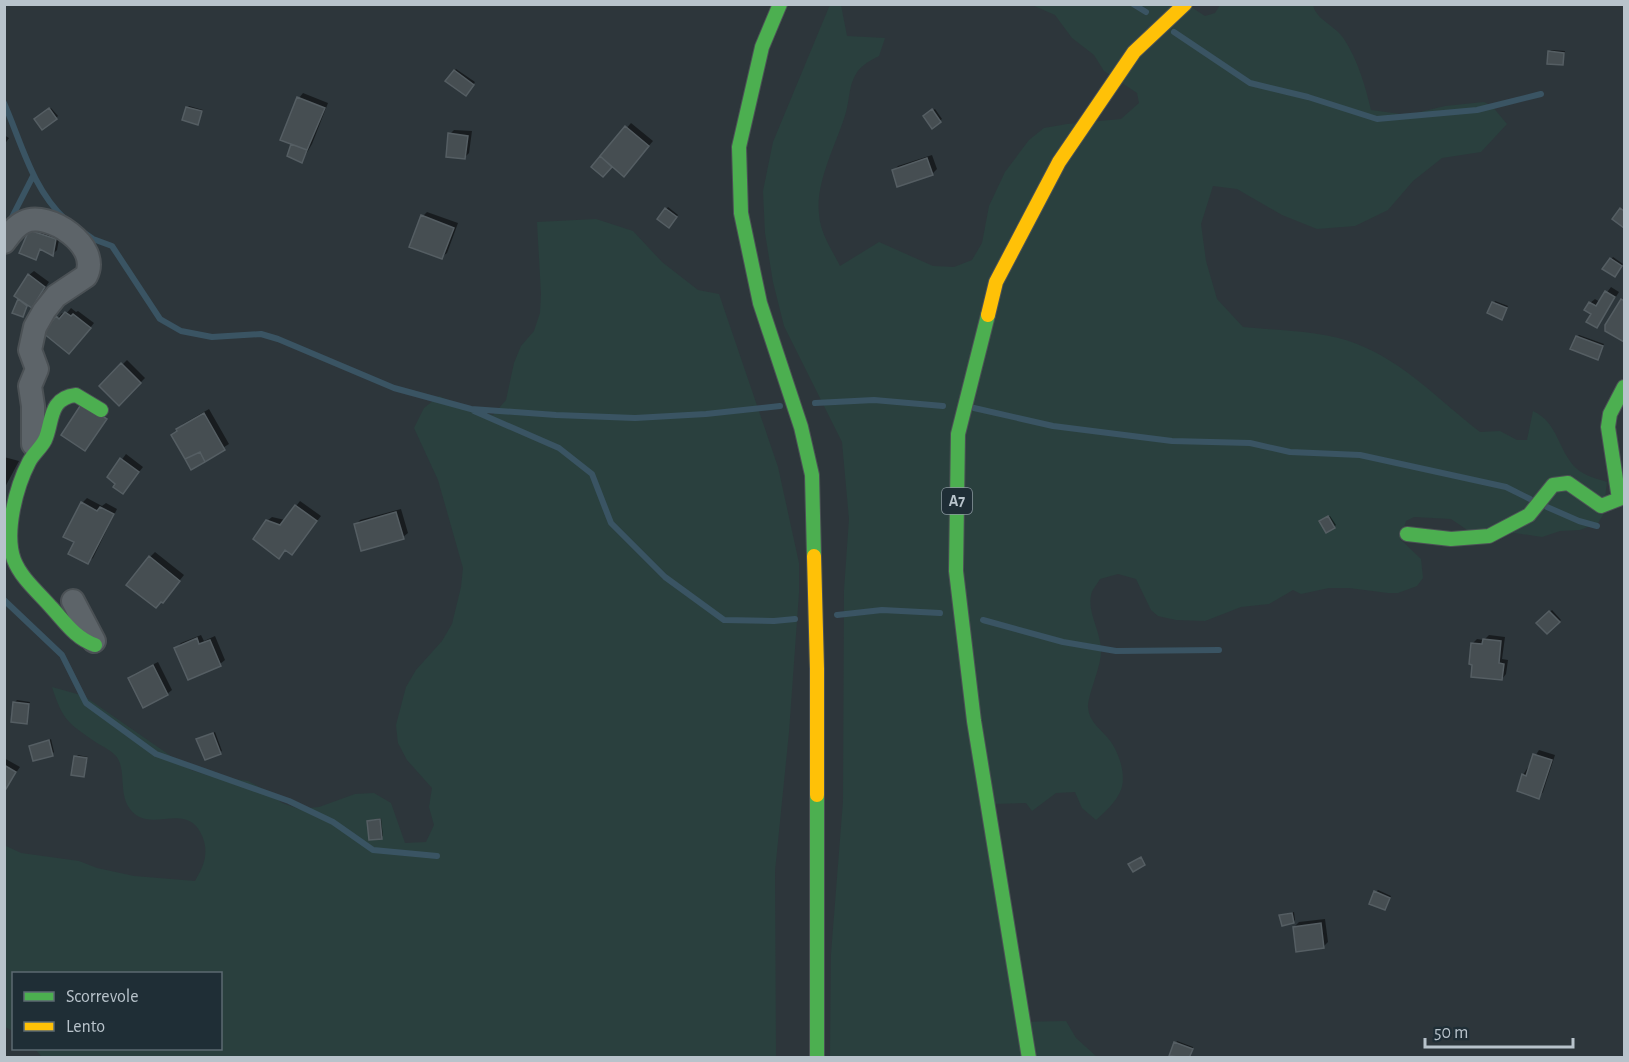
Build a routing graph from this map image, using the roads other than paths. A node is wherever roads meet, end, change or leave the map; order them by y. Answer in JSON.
{"nodes":[{"id":1,"x":780,"y":4,"type":"edge"},
{"id":2,"x":1185,"y":4,"type":"edge"},
{"id":3,"x":4,"y":242,"type":"edge"},
{"id":4,"x":1624,"y":387,"type":"edge"},
{"id":5,"x":101,"y":411,"type":"dead end"},
{"id":6,"x":34,"y":453,"type":"junction"},
{"id":7,"x":1407,"y":534,"type":"dead end"},
{"id":8,"x":73,"y":602,"type":"dead end"},
{"id":9,"x":95,"y":645,"type":"joint"},
{"id":10,"x":816,"y":1058,"type":"edge"},
{"id":11,"x":1029,"y":1058,"type":"edge"}],
"edges":[{"from":1,"to":10,"type":"main road"},
{"from":2,"to":11,"type":"main road","number":"A7"},
{"from":3,"to":6,"type":"street"},
{"from":4,"to":7,"type":"main road"},
{"from":5,"to":6,"type":"main road"},
{"from":6,"to":9,"type":"main road"},
{"from":8,"to":9,"type":"street"}]}
